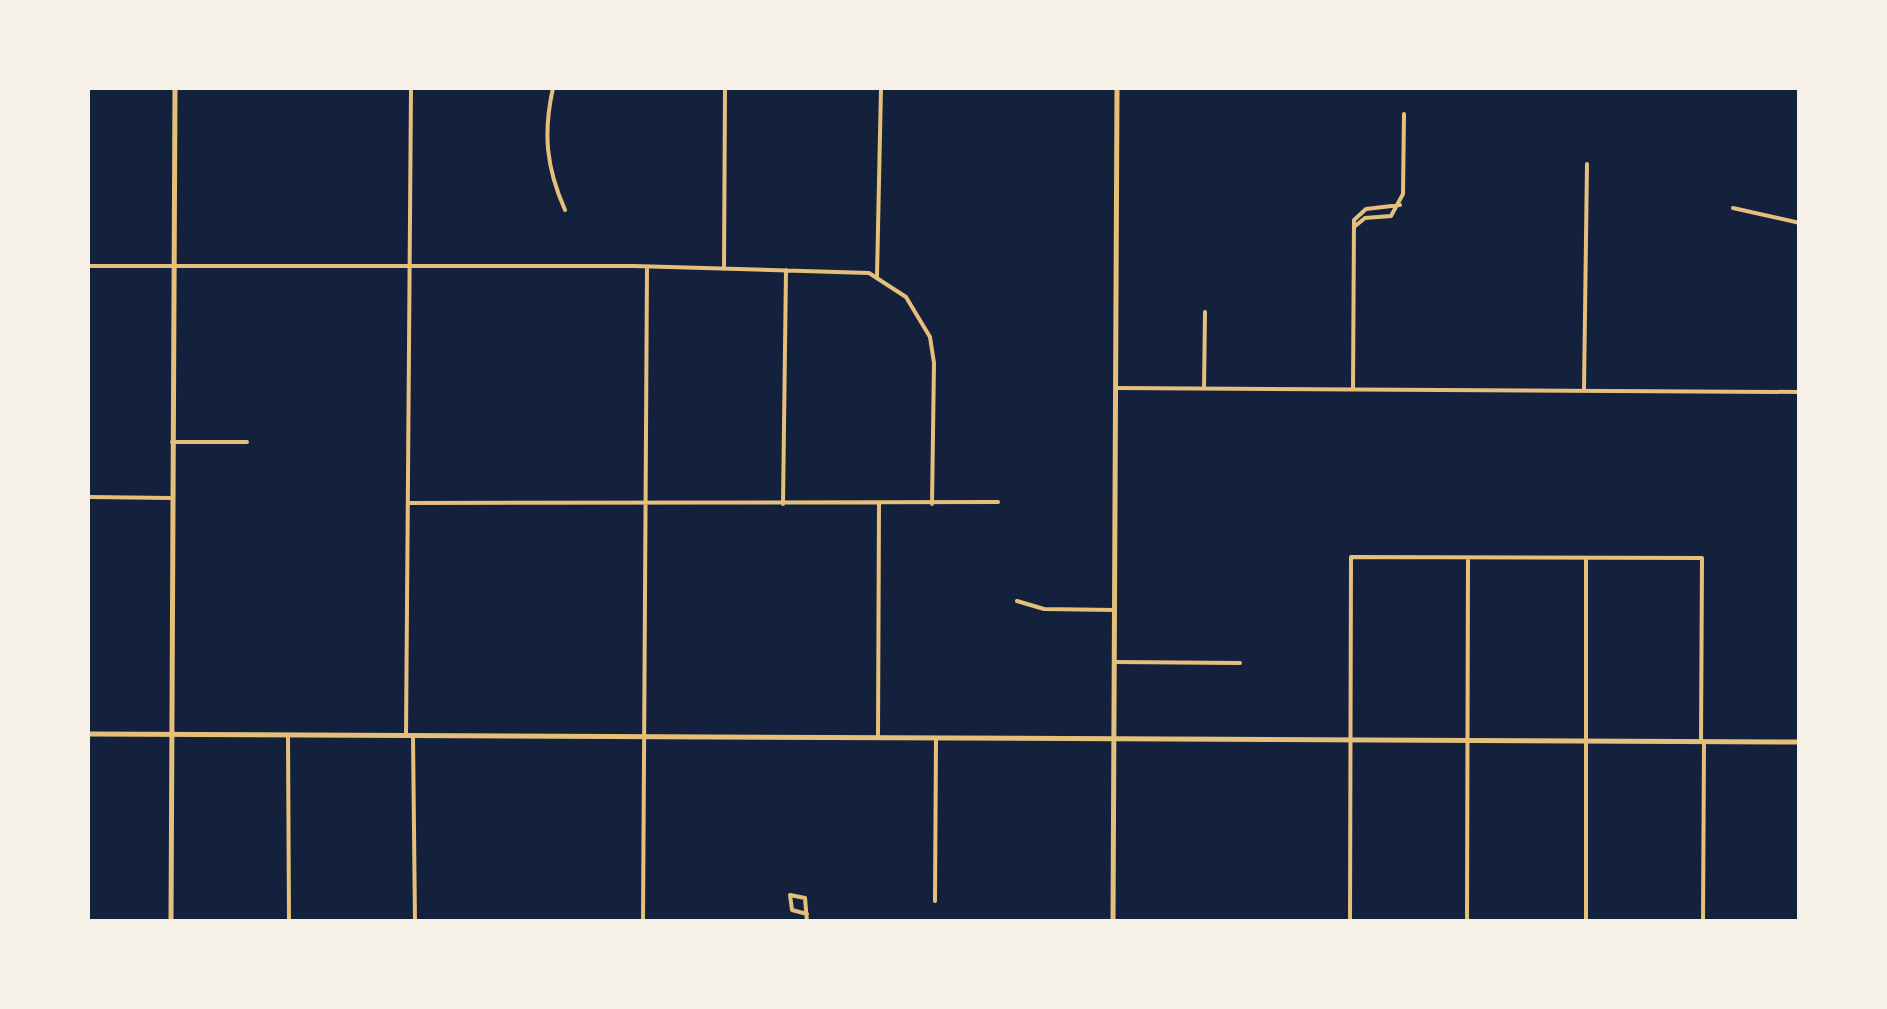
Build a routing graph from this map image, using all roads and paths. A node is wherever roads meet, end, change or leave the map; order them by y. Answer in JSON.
{"nodes":[{"id":1,"x":175,"y":88,"type":"edge"},
{"id":2,"x":411,"y":88,"type":"edge"},
{"id":3,"x":554,"y":88,"type":"edge"},
{"id":4,"x":725,"y":88,"type":"edge"},
{"id":5,"x":881,"y":88,"type":"edge"},
{"id":6,"x":1117,"y":88,"type":"edge"},
{"id":7,"x":1404,"y":114,"type":"dead end"},
{"id":8,"x":1587,"y":164,"type":"dead end"},
{"id":9,"x":1400,"y":205,"type":"junction"},
{"id":10,"x":1733,"y":208,"type":"dead end"},
{"id":11,"x":564,"y":210,"type":"dead end"},
{"id":12,"x":1800,"y":223,"type":"edge"},
{"id":13,"x":1354,"y":227,"type":"junction"},
{"id":14,"x":88,"y":266,"type":"edge"},
{"id":15,"x":173,"y":266,"type":"junction"},
{"id":16,"x":409,"y":266,"type":"junction"},
{"id":17,"x":647,"y":267,"type":"junction"},
{"id":18,"x":724,"y":270,"type":"junction"},
{"id":19,"x":786,"y":270,"type":"junction"},
{"id":20,"x":877,"y":276,"type":"junction"},
{"id":21,"x":1205,"y":312,"type":"dead end"},
{"id":22,"x":1116,"y":388,"type":"junction"},
{"id":23,"x":1204,"y":389,"type":"junction"},
{"id":24,"x":1353,"y":390,"type":"junction"},
{"id":25,"x":1584,"y":391,"type":"junction"},
{"id":26,"x":1800,"y":392,"type":"edge"},
{"id":27,"x":172,"y":442,"type":"junction"},
{"id":28,"x":248,"y":442,"type":"dead end"},
{"id":29,"x":88,"y":497,"type":"edge"},
{"id":30,"x":172,"y":498,"type":"junction"},
{"id":31,"x":998,"y":502,"type":"dead end"},
{"id":32,"x":408,"y":503,"type":"junction"},
{"id":33,"x":644,"y":504,"type":"junction"},
{"id":34,"x":783,"y":504,"type":"junction"},
{"id":35,"x":879,"y":504,"type":"junction"},
{"id":36,"x":932,"y":504,"type":"junction"},
{"id":37,"x":1468,"y":558,"type":"junction"},
{"id":38,"x":1586,"y":558,"type":"junction"},
{"id":39,"x":1017,"y":601,"type":"dead end"},
{"id":40,"x":1115,"y":610,"type":"junction"},
{"id":41,"x":1115,"y":662,"type":"junction"},
{"id":42,"x":1240,"y":663,"type":"dead end"},
{"id":43,"x":88,"y":734,"type":"edge"},
{"id":44,"x":169,"y":734,"type":"junction"},
{"id":45,"x":288,"y":734,"type":"junction"},
{"id":46,"x":410,"y":736,"type":"junction"},
{"id":47,"x":641,"y":736,"type":"junction"},
{"id":48,"x":878,"y":738,"type":"junction"},
{"id":49,"x":936,"y":738,"type":"junction"},
{"id":50,"x":1114,"y":739,"type":"junction"},
{"id":51,"x":1352,"y":740,"type":"junction"},
{"id":52,"x":1468,"y":740,"type":"junction"},
{"id":53,"x":1585,"y":741,"type":"junction"},
{"id":54,"x":1702,"y":741,"type":"junction"},
{"id":55,"x":1800,"y":742,"type":"edge"},
{"id":56,"x":935,"y":901,"type":"dead end"},
{"id":57,"x":807,"y":918,"type":"edge"},
{"id":58,"x":170,"y":922,"type":"edge"},
{"id":59,"x":289,"y":922,"type":"edge"},
{"id":60,"x":415,"y":922,"type":"edge"},
{"id":61,"x":643,"y":922,"type":"edge"},
{"id":62,"x":1114,"y":922,"type":"edge"},
{"id":63,"x":1350,"y":922,"type":"edge"},
{"id":64,"x":1467,"y":922,"type":"edge"},
{"id":65,"x":1586,"y":922,"type":"edge"},
{"id":66,"x":1703,"y":922,"type":"edge"}],
"edges":[{"from":1,"to":15,"type":"main road"},
{"from":2,"to":16,"type":"street"},
{"from":3,"to":11,"type":"street"},
{"from":4,"to":18,"type":"street"},
{"from":5,"to":20,"type":"street"},
{"from":6,"to":22,"type":"main road"},
{"from":7,"to":9,"type":"street"},
{"from":8,"to":25,"type":"street"},
{"from":9,"to":13,"type":"street"},
{"from":9,"to":13,"type":"street"},
{"from":10,"to":12,"type":"street"},
{"from":13,"to":24,"type":"street"},
{"from":14,"to":15,"type":"street"},
{"from":15,"to":16,"type":"street"},
{"from":15,"to":27,"type":"main road"},
{"from":16,"to":17,"type":"street"},
{"from":16,"to":32,"type":"street"},
{"from":17,"to":18,"type":"street"},
{"from":17,"to":33,"type":"street"},
{"from":18,"to":19,"type":"street"},
{"from":19,"to":20,"type":"street"},
{"from":19,"to":34,"type":"street"},
{"from":20,"to":36,"type":"street"},
{"from":21,"to":23,"type":"street"},
{"from":22,"to":23,"type":"street"},
{"from":22,"to":40,"type":"main road"},
{"from":23,"to":24,"type":"street"},
{"from":24,"to":25,"type":"street"},
{"from":25,"to":26,"type":"street"},
{"from":27,"to":28,"type":"street"},
{"from":27,"to":30,"type":"main road"},
{"from":29,"to":30,"type":"street"},
{"from":30,"to":44,"type":"main road"},
{"from":31,"to":36,"type":"street"},
{"from":32,"to":33,"type":"street"},
{"from":32,"to":46,"type":"street"},
{"from":33,"to":34,"type":"street"},
{"from":33,"to":47,"type":"street"},
{"from":34,"to":35,"type":"street"},
{"from":35,"to":36,"type":"street"},
{"from":35,"to":48,"type":"street"},
{"from":37,"to":38,"type":"street"},
{"from":37,"to":51,"type":"street"},
{"from":37,"to":52,"type":"street"},
{"from":38,"to":53,"type":"street"},
{"from":38,"to":54,"type":"street"},
{"from":39,"to":40,"type":"street"},
{"from":40,"to":41,"type":"main road"},
{"from":41,"to":42,"type":"street"},
{"from":41,"to":50,"type":"main road"},
{"from":43,"to":44,"type":"main road"},
{"from":44,"to":45,"type":"main road"},
{"from":44,"to":58,"type":"main road"},
{"from":45,"to":46,"type":"main road"},
{"from":45,"to":59,"type":"street"},
{"from":46,"to":47,"type":"main road"},
{"from":46,"to":60,"type":"street"},
{"from":47,"to":48,"type":"main road"},
{"from":47,"to":61,"type":"street"},
{"from":48,"to":49,"type":"main road"},
{"from":49,"to":50,"type":"main road"},
{"from":49,"to":56,"type":"street"},
{"from":50,"to":51,"type":"main road"},
{"from":50,"to":62,"type":"main road"},
{"from":51,"to":52,"type":"main road"},
{"from":51,"to":63,"type":"street"},
{"from":52,"to":53,"type":"main road"},
{"from":52,"to":64,"type":"street"},
{"from":53,"to":54,"type":"main road"},
{"from":53,"to":65,"type":"street"},
{"from":54,"to":55,"type":"main road"},
{"from":54,"to":66,"type":"street"},
{"from":57,"to":57,"type":"street"}]}
